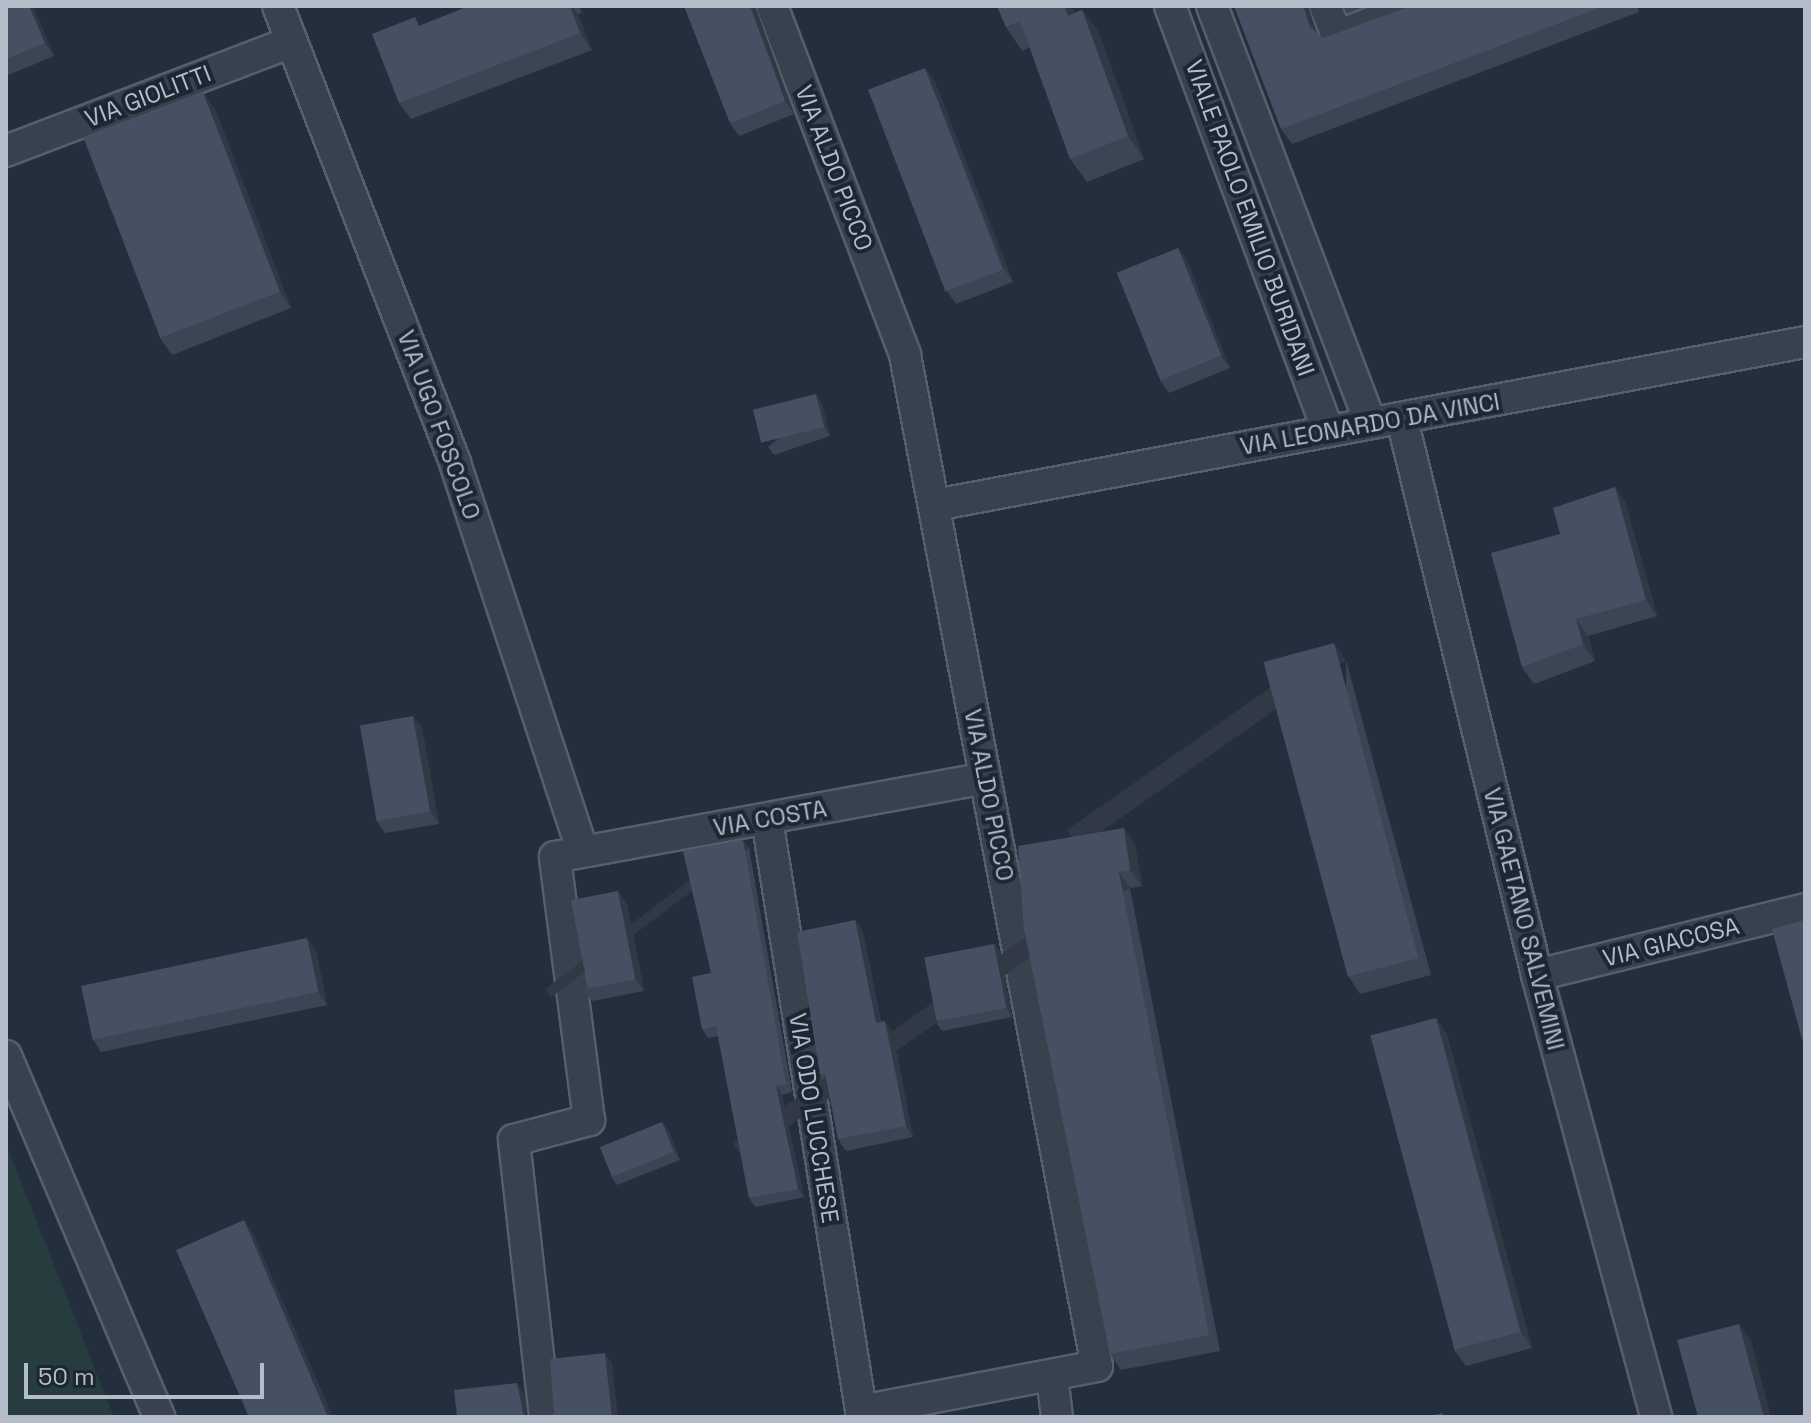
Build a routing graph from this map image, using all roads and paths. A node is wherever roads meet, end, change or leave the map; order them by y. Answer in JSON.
{"nodes":[{"id":1,"x":278,"y":6,"type":"edge"},
{"id":2,"x":772,"y":6,"type":"edge"},
{"id":3,"x":1170,"y":6,"type":"edge"},
{"id":4,"x":1212,"y":6,"type":"edge"},
{"id":5,"x":1325,"y":6,"type":"edge"},
{"id":6,"x":1414,"y":6,"type":"edge"},
{"id":7,"x":291,"y":42,"type":"junction"},
{"id":8,"x":6,"y":151,"type":"edge"},
{"id":9,"x":1805,"y":342,"type":"edge"},
{"id":10,"x":1402,"y":419,"type":"junction"},
{"id":11,"x":1370,"y":423,"type":"junction"},
{"id":12,"x":1328,"y":431,"type":"junction"},
{"id":13,"x":935,"y":505,"type":"junction"},
{"id":14,"x":985,"y":778,"type":"junction"},
{"id":15,"x":767,"y":819,"type":"junction"},
{"id":16,"x":569,"y":853,"type":"junction"},
{"id":17,"x":1805,"y":909,"type":"edge"},
{"id":18,"x":1537,"y":975,"type":"junction"},
{"id":19,"x":6,"y":1056,"type":"edge"},
{"id":20,"x":1052,"y":1375,"type":"junction"},
{"id":21,"x":862,"y":1414,"type":"edge"},
{"id":22,"x":159,"y":1417,"type":"edge"},
{"id":23,"x":545,"y":1417,"type":"edge"},
{"id":24,"x":1057,"y":1417,"type":"edge"},
{"id":25,"x":1656,"y":1417,"type":"edge"}],
"edges":[{"from":1,"to":7,"type":"street","name":"VIA UGO FOSCOLO"},
{"from":2,"to":13,"type":"street","name":"VIA ALDO PICCO"},
{"from":3,"to":12,"type":"street","name":"VIALE PAOLO EMILIO BURIDANI"},
{"from":4,"to":11,"type":"street","name":"VIALE PAOLO EMILIO BURIDANI"},
{"from":5,"to":6,"type":"street"},
{"from":7,"to":8,"type":"street","name":"VIA GIOLITTI"},
{"from":7,"to":16,"type":"street","name":"VIA UGO FOSCOLO"},
{"from":9,"to":10,"type":"street","name":"VIA LEONARDO DA VINCI"},
{"from":10,"to":11,"type":"street","name":"VIA LEONARDO DA VINCI"},
{"from":10,"to":18,"type":"street","name":"VIA GAETANO SALVEMINI"},
{"from":11,"to":12,"type":"street","name":"VIA LEONARDO DA VINCI"},
{"from":12,"to":13,"type":"street","name":"VIA LEONARDO DA VINCI"},
{"from":13,"to":14,"type":"street","name":"VIA ALDO PICCO"},
{"from":14,"to":15,"type":"street","name":"VIA COSTA"},
{"from":14,"to":20,"type":"street","name":"VIA ALDO PICCO"},
{"from":15,"to":16,"type":"street","name":"VIA COSTA"},
{"from":15,"to":21,"type":"street","name":"VIA ODO LUCCHESE"},
{"from":16,"to":23,"type":"street","name":"VIA UGO FOSCOLO"},
{"from":17,"to":18,"type":"street","name":"VIA GIACOSA"},
{"from":18,"to":25,"type":"street","name":"VIA GAETANO SALVEMINI"},
{"from":19,"to":22,"type":"street"},
{"from":20,"to":21,"type":"street","name":"VIA ALDO PICCO"},
{"from":20,"to":24,"type":"street"}]}
